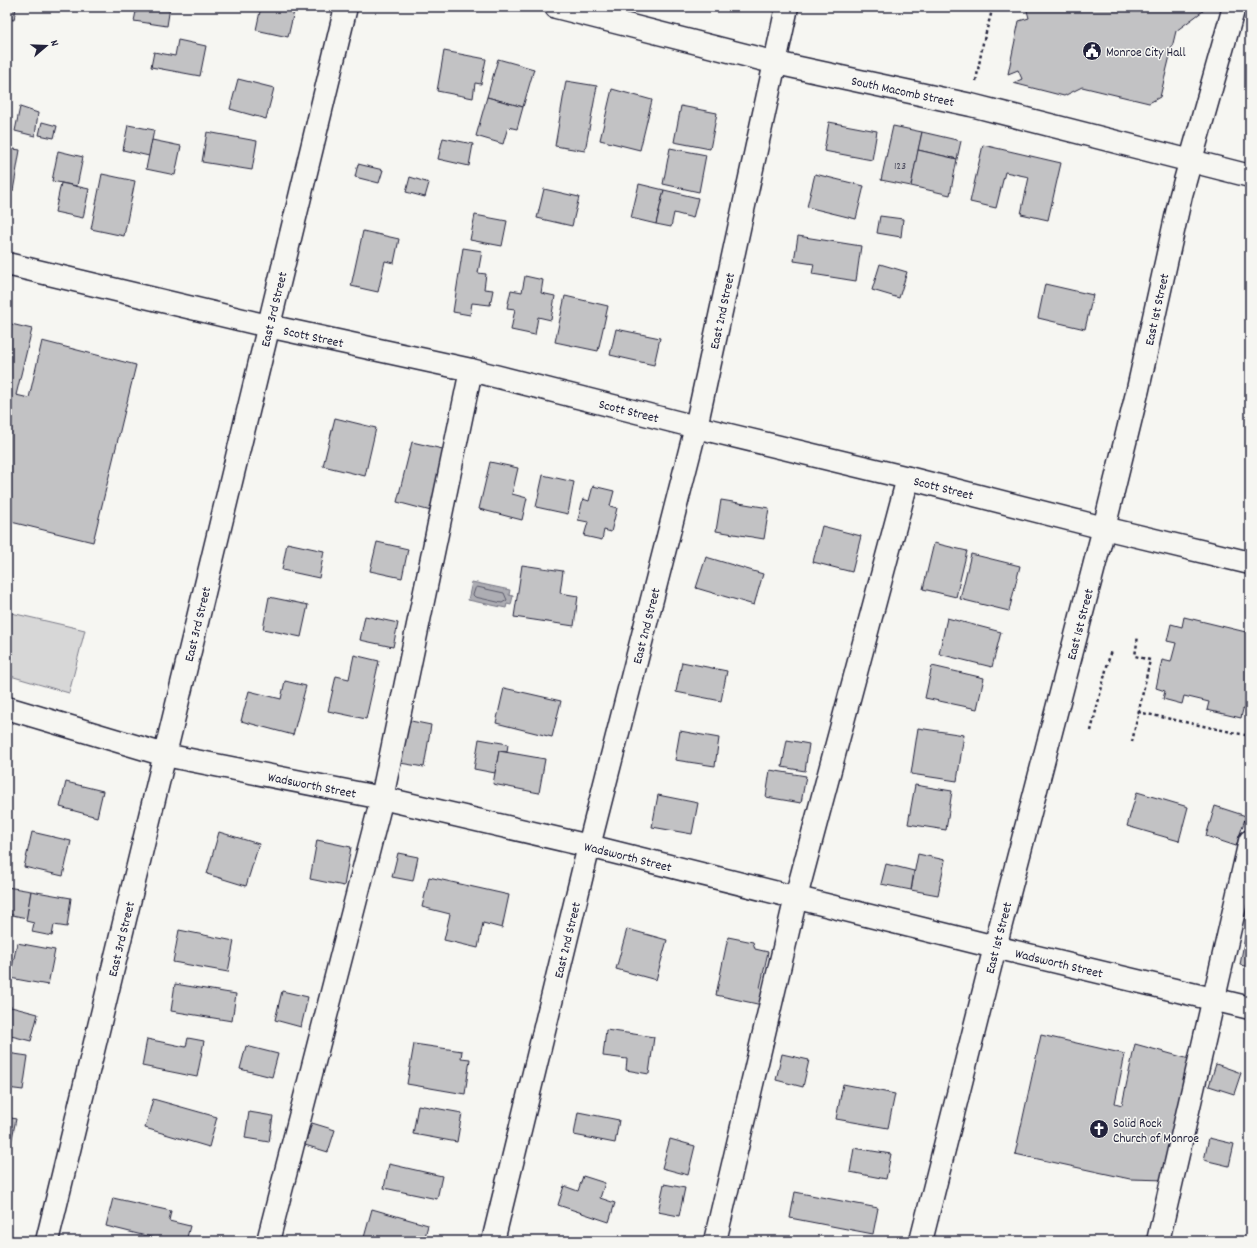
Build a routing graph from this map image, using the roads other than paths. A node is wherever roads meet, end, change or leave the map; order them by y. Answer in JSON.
{"nodes":[{"id":1,"x":346,"y":7,"type":"edge"},
{"id":2,"x":556,"y":7,"type":"edge"},
{"id":3,"x":787,"y":7,"type":"edge"},
{"id":4,"x":1234,"y":7,"type":"edge"},
{"id":5,"x":776,"y":63,"type":"junction"},
{"id":6,"x":1191,"y":162,"type":"junction"},
{"id":7,"x":1250,"y":176,"type":"edge"},
{"id":8,"x":7,"y":264,"type":"edge"},
{"id":9,"x":268,"y":326,"type":"junction"},
{"id":10,"x":471,"y":370,"type":"junction"},
{"id":11,"x":696,"y":427,"type":"junction"},
{"id":12,"x":908,"y":478,"type":"junction"},
{"id":13,"x":1104,"y":528,"type":"junction"},
{"id":14,"x":1250,"y":563,"type":"edge"},
{"id":15,"x":7,"y":708,"type":"edge"},
{"id":16,"x":165,"y":755,"type":"junction"},
{"id":17,"x":382,"y":798,"type":"junction"},
{"id":18,"x":1250,"y":841,"type":"edge"},
{"id":19,"x":589,"y":846,"type":"junction"},
{"id":20,"x":796,"y":897,"type":"junction"},
{"id":21,"x":996,"y":946,"type":"junction"},
{"id":22,"x":1213,"y":999,"type":"junction"},
{"id":23,"x":1250,"y":1008,"type":"edge"},
{"id":24,"x":47,"y":1241,"type":"edge"},
{"id":25,"x":268,"y":1241,"type":"edge"},
{"id":26,"x":493,"y":1241,"type":"edge"},
{"id":27,"x":715,"y":1241,"type":"edge"},
{"id":28,"x":921,"y":1241,"type":"edge"},
{"id":29,"x":1158,"y":1241,"type":"edge"}],
"edges":[{"from":1,"to":9,"type":"street","name":"East 3rd Street"},
{"from":2,"to":5,"type":"street","name":"South Macomb Street"},
{"from":3,"to":5,"type":"street","name":"East 2nd Street"},
{"from":4,"to":6,"type":"street","name":"East 1st Street"},
{"from":5,"to":6,"type":"street","name":"South Macomb Street"},
{"from":5,"to":11,"type":"street","name":"East 2nd Street"},
{"from":6,"to":7,"type":"street","name":"South Macomb Street"},
{"from":6,"to":13,"type":"street","name":"East 1st Street"},
{"from":8,"to":9,"type":"street","name":"Scott Street"},
{"from":9,"to":10,"type":"street","name":"Scott Street"},
{"from":9,"to":16,"type":"street","name":"East 3rd Street"},
{"from":10,"to":11,"type":"street","name":"Scott Street"},
{"from":10,"to":17,"type":"street"},
{"from":11,"to":12,"type":"street","name":"Scott Street"},
{"from":11,"to":19,"type":"street","name":"East 2nd Street"},
{"from":12,"to":13,"type":"street","name":"Scott Street"},
{"from":12,"to":20,"type":"street"},
{"from":13,"to":14,"type":"street","name":"Scott Street"},
{"from":13,"to":21,"type":"street","name":"East 1st Street"},
{"from":15,"to":16,"type":"street","name":"Wadsworth Street"},
{"from":16,"to":17,"type":"street","name":"Wadsworth Street"},
{"from":16,"to":24,"type":"street","name":"East 3rd Street"},
{"from":17,"to":19,"type":"street","name":"Wadsworth Street"},
{"from":17,"to":25,"type":"street"},
{"from":18,"to":22,"type":"street"},
{"from":19,"to":20,"type":"street","name":"Wadsworth Street"},
{"from":19,"to":26,"type":"street","name":"East 2nd Street"},
{"from":20,"to":21,"type":"street","name":"Wadsworth Street"},
{"from":20,"to":27,"type":"street"},
{"from":21,"to":22,"type":"street","name":"Wadsworth Street"},
{"from":21,"to":28,"type":"street","name":"East 1st Street"},
{"from":22,"to":23,"type":"street","name":"Wadsworth Street"},
{"from":22,"to":29,"type":"street"}]}
